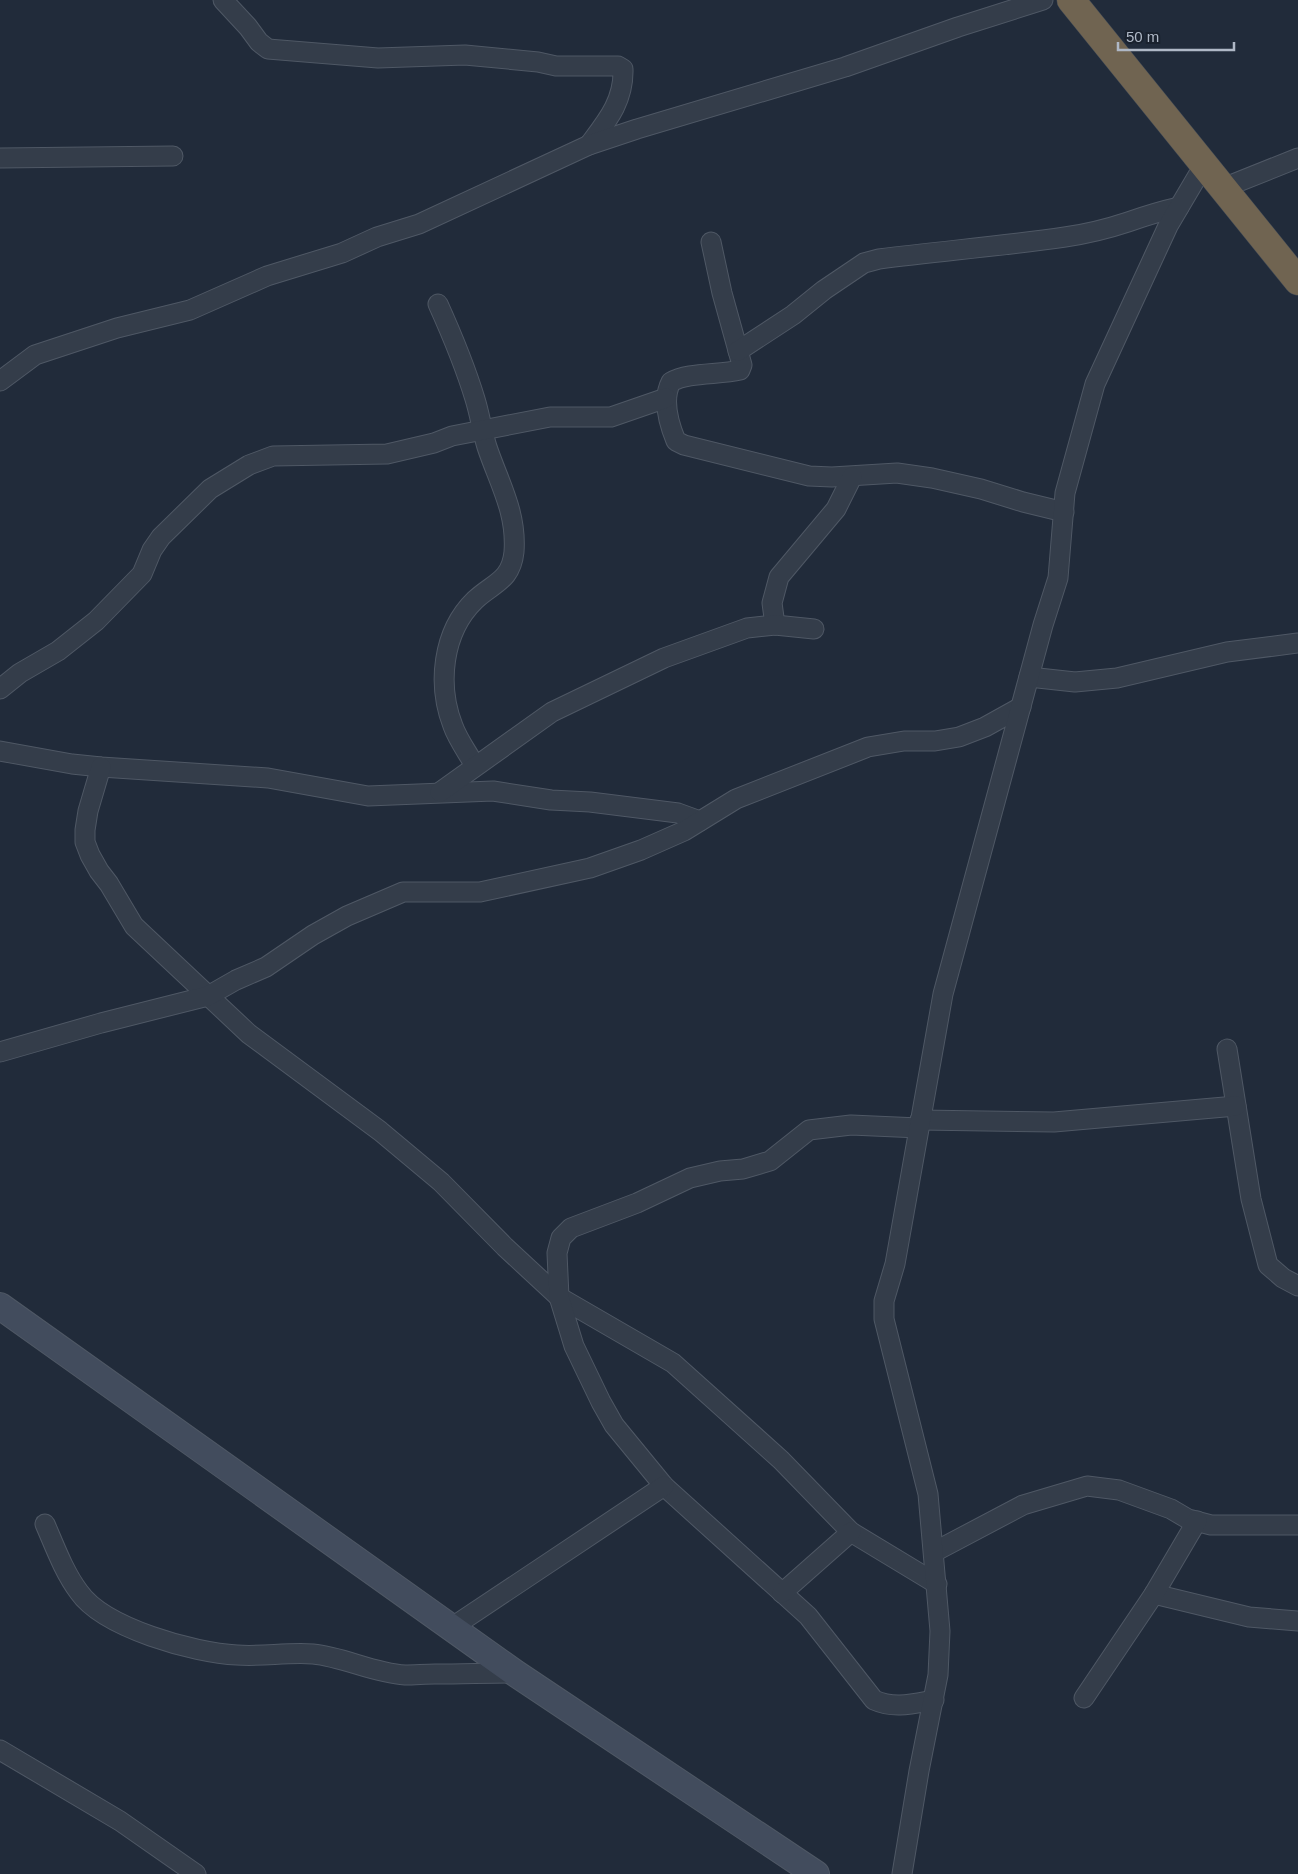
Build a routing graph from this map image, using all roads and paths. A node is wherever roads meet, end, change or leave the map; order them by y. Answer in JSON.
{"nodes":[{"id":1,"x":223,"y":0,"type":"edge"},
{"id":2,"x":1043,"y":0,"type":"edge"},
{"id":3,"x":1071,"y":0,"type":"edge"},
{"id":4,"x":589,"y":145,"type":"junction"},
{"id":5,"x":173,"y":156,"type":"dead end"},
{"id":6,"x":0,"y":158,"type":"edge"},
{"id":7,"x":1295,"y":161,"type":"edge"},
{"id":8,"x":1204,"y":165,"type":"junction"},
{"id":9,"x":1223,"y":188,"type":"junction"},
{"id":10,"x":1179,"y":207,"type":"junction"},
{"id":11,"x":712,"y":242,"type":"dead end"},
{"id":12,"x":1298,"y":281,"type":"edge"},
{"id":13,"x":438,"y":304,"type":"dead end"},
{"id":14,"x":738,"y":351,"type":"junction"},
{"id":15,"x":0,"y":381,"type":"edge"},
{"id":16,"x":666,"y":398,"type":"junction"},
{"id":17,"x":482,"y":430,"type":"junction"},
{"id":18,"x":852,"y":477,"type":"junction"},
{"id":19,"x":1064,"y":512,"type":"junction"},
{"id":20,"x":774,"y":626,"type":"junction"},
{"id":21,"x":814,"y":629,"type":"dead end"},
{"id":22,"x":1298,"y":643,"type":"edge"},
{"id":23,"x":1030,"y":677,"type":"junction"},
{"id":24,"x":0,"y":689,"type":"edge"},
{"id":25,"x":1021,"y":707,"type":"junction"},
{"id":26,"x":0,"y":750,"type":"edge"},
{"id":27,"x":475,"y":766,"type":"junction"},
{"id":28,"x":101,"y":767,"type":"junction"},
{"id":29,"x":440,"y":792,"type":"junction"},
{"id":30,"x":700,"y":821,"type":"junction"},
{"id":31,"x":208,"y":996,"type":"junction"},
{"id":32,"x":1227,"y":1049,"type":"dead end"},
{"id":33,"x":0,"y":1052,"type":"edge"},
{"id":34,"x":1236,"y":1106,"type":"junction"},
{"id":35,"x":920,"y":1124,"type":"junction"},
{"id":36,"x":1298,"y":1286,"type":"edge"},
{"id":37,"x":559,"y":1297,"type":"junction"},
{"id":38,"x":0,"y":1306,"type":"edge"},
{"id":39,"x":664,"y":1486,"type":"junction"},
{"id":40,"x":1198,"y":1521,"type":"junction"},
{"id":41,"x":45,"y":1524,"type":"dead end"},
{"id":42,"x":1298,"y":1525,"type":"edge"},
{"id":43,"x":851,"y":1532,"type":"junction"},
{"id":44,"x":934,"y":1552,"type":"junction"},
{"id":45,"x":937,"y":1584,"type":"junction"},
{"id":46,"x":782,"y":1593,"type":"junction"},
{"id":47,"x":1154,"y":1594,"type":"junction"},
{"id":48,"x":1298,"y":1621,"type":"edge"},
{"id":49,"x":451,"y":1628,"type":"junction"},
{"id":50,"x":514,"y":1673,"type":"junction"},
{"id":51,"x":1084,"y":1698,"type":"dead end"},
{"id":52,"x":934,"y":1700,"type":"junction"},
{"id":53,"x":0,"y":1750,"type":"edge"},
{"id":54,"x":808,"y":1873,"type":"edge"},
{"id":55,"x":196,"y":1874,"type":"edge"},
{"id":56,"x":902,"y":1874,"type":"edge"}],
"edges":[{"from":1,"to":4,"type":"street"},
{"from":2,"to":4,"type":"street"},
{"from":3,"to":8,"type":"highway"},
{"from":4,"to":15,"type":"street"},
{"from":5,"to":6,"type":"street"},
{"from":7,"to":9,"type":"street"},
{"from":8,"to":9,"type":"highway"},
{"from":8,"to":10,"type":"street"},
{"from":9,"to":12,"type":"highway"},
{"from":10,"to":14,"type":"street"},
{"from":10,"to":19,"type":"street"},
{"from":11,"to":14,"type":"street"},
{"from":13,"to":17,"type":"street"},
{"from":14,"to":16,"type":"street"},
{"from":16,"to":17,"type":"street"},
{"from":16,"to":18,"type":"street"},
{"from":17,"to":24,"type":"street"},
{"from":17,"to":27,"type":"street"},
{"from":18,"to":19,"type":"street"},
{"from":18,"to":20,"type":"street"},
{"from":19,"to":23,"type":"street"},
{"from":20,"to":21,"type":"street"},
{"from":20,"to":27,"type":"street"},
{"from":22,"to":23,"type":"street"},
{"from":23,"to":25,"type":"street"},
{"from":25,"to":30,"type":"street"},
{"from":25,"to":35,"type":"street"},
{"from":26,"to":28,"type":"street"},
{"from":27,"to":29,"type":"street"},
{"from":28,"to":29,"type":"street"},
{"from":28,"to":31,"type":"street"},
{"from":29,"to":30,"type":"street"},
{"from":30,"to":31,"type":"street"},
{"from":31,"to":33,"type":"street"},
{"from":31,"to":37,"type":"street"},
{"from":32,"to":34,"type":"street"},
{"from":34,"to":35,"type":"street"},
{"from":34,"to":36,"type":"street"},
{"from":35,"to":37,"type":"street"},
{"from":35,"to":44,"type":"street"},
{"from":37,"to":39,"type":"street"},
{"from":37,"to":43,"type":"street"},
{"from":38,"to":49,"type":"street"},
{"from":39,"to":46,"type":"street"},
{"from":39,"to":49,"type":"street"},
{"from":40,"to":42,"type":"street"},
{"from":40,"to":44,"type":"street"},
{"from":40,"to":47,"type":"street"},
{"from":41,"to":50,"type":"street"},
{"from":43,"to":45,"type":"street"},
{"from":43,"to":46,"type":"street"},
{"from":44,"to":45,"type":"street"},
{"from":45,"to":52,"type":"street"},
{"from":46,"to":52,"type":"street"},
{"from":47,"to":48,"type":"street"},
{"from":47,"to":51,"type":"street"},
{"from":49,"to":50,"type":"street"},
{"from":50,"to":54,"type":"street"},
{"from":52,"to":56,"type":"street"},
{"from":53,"to":55,"type":"street"}]}
